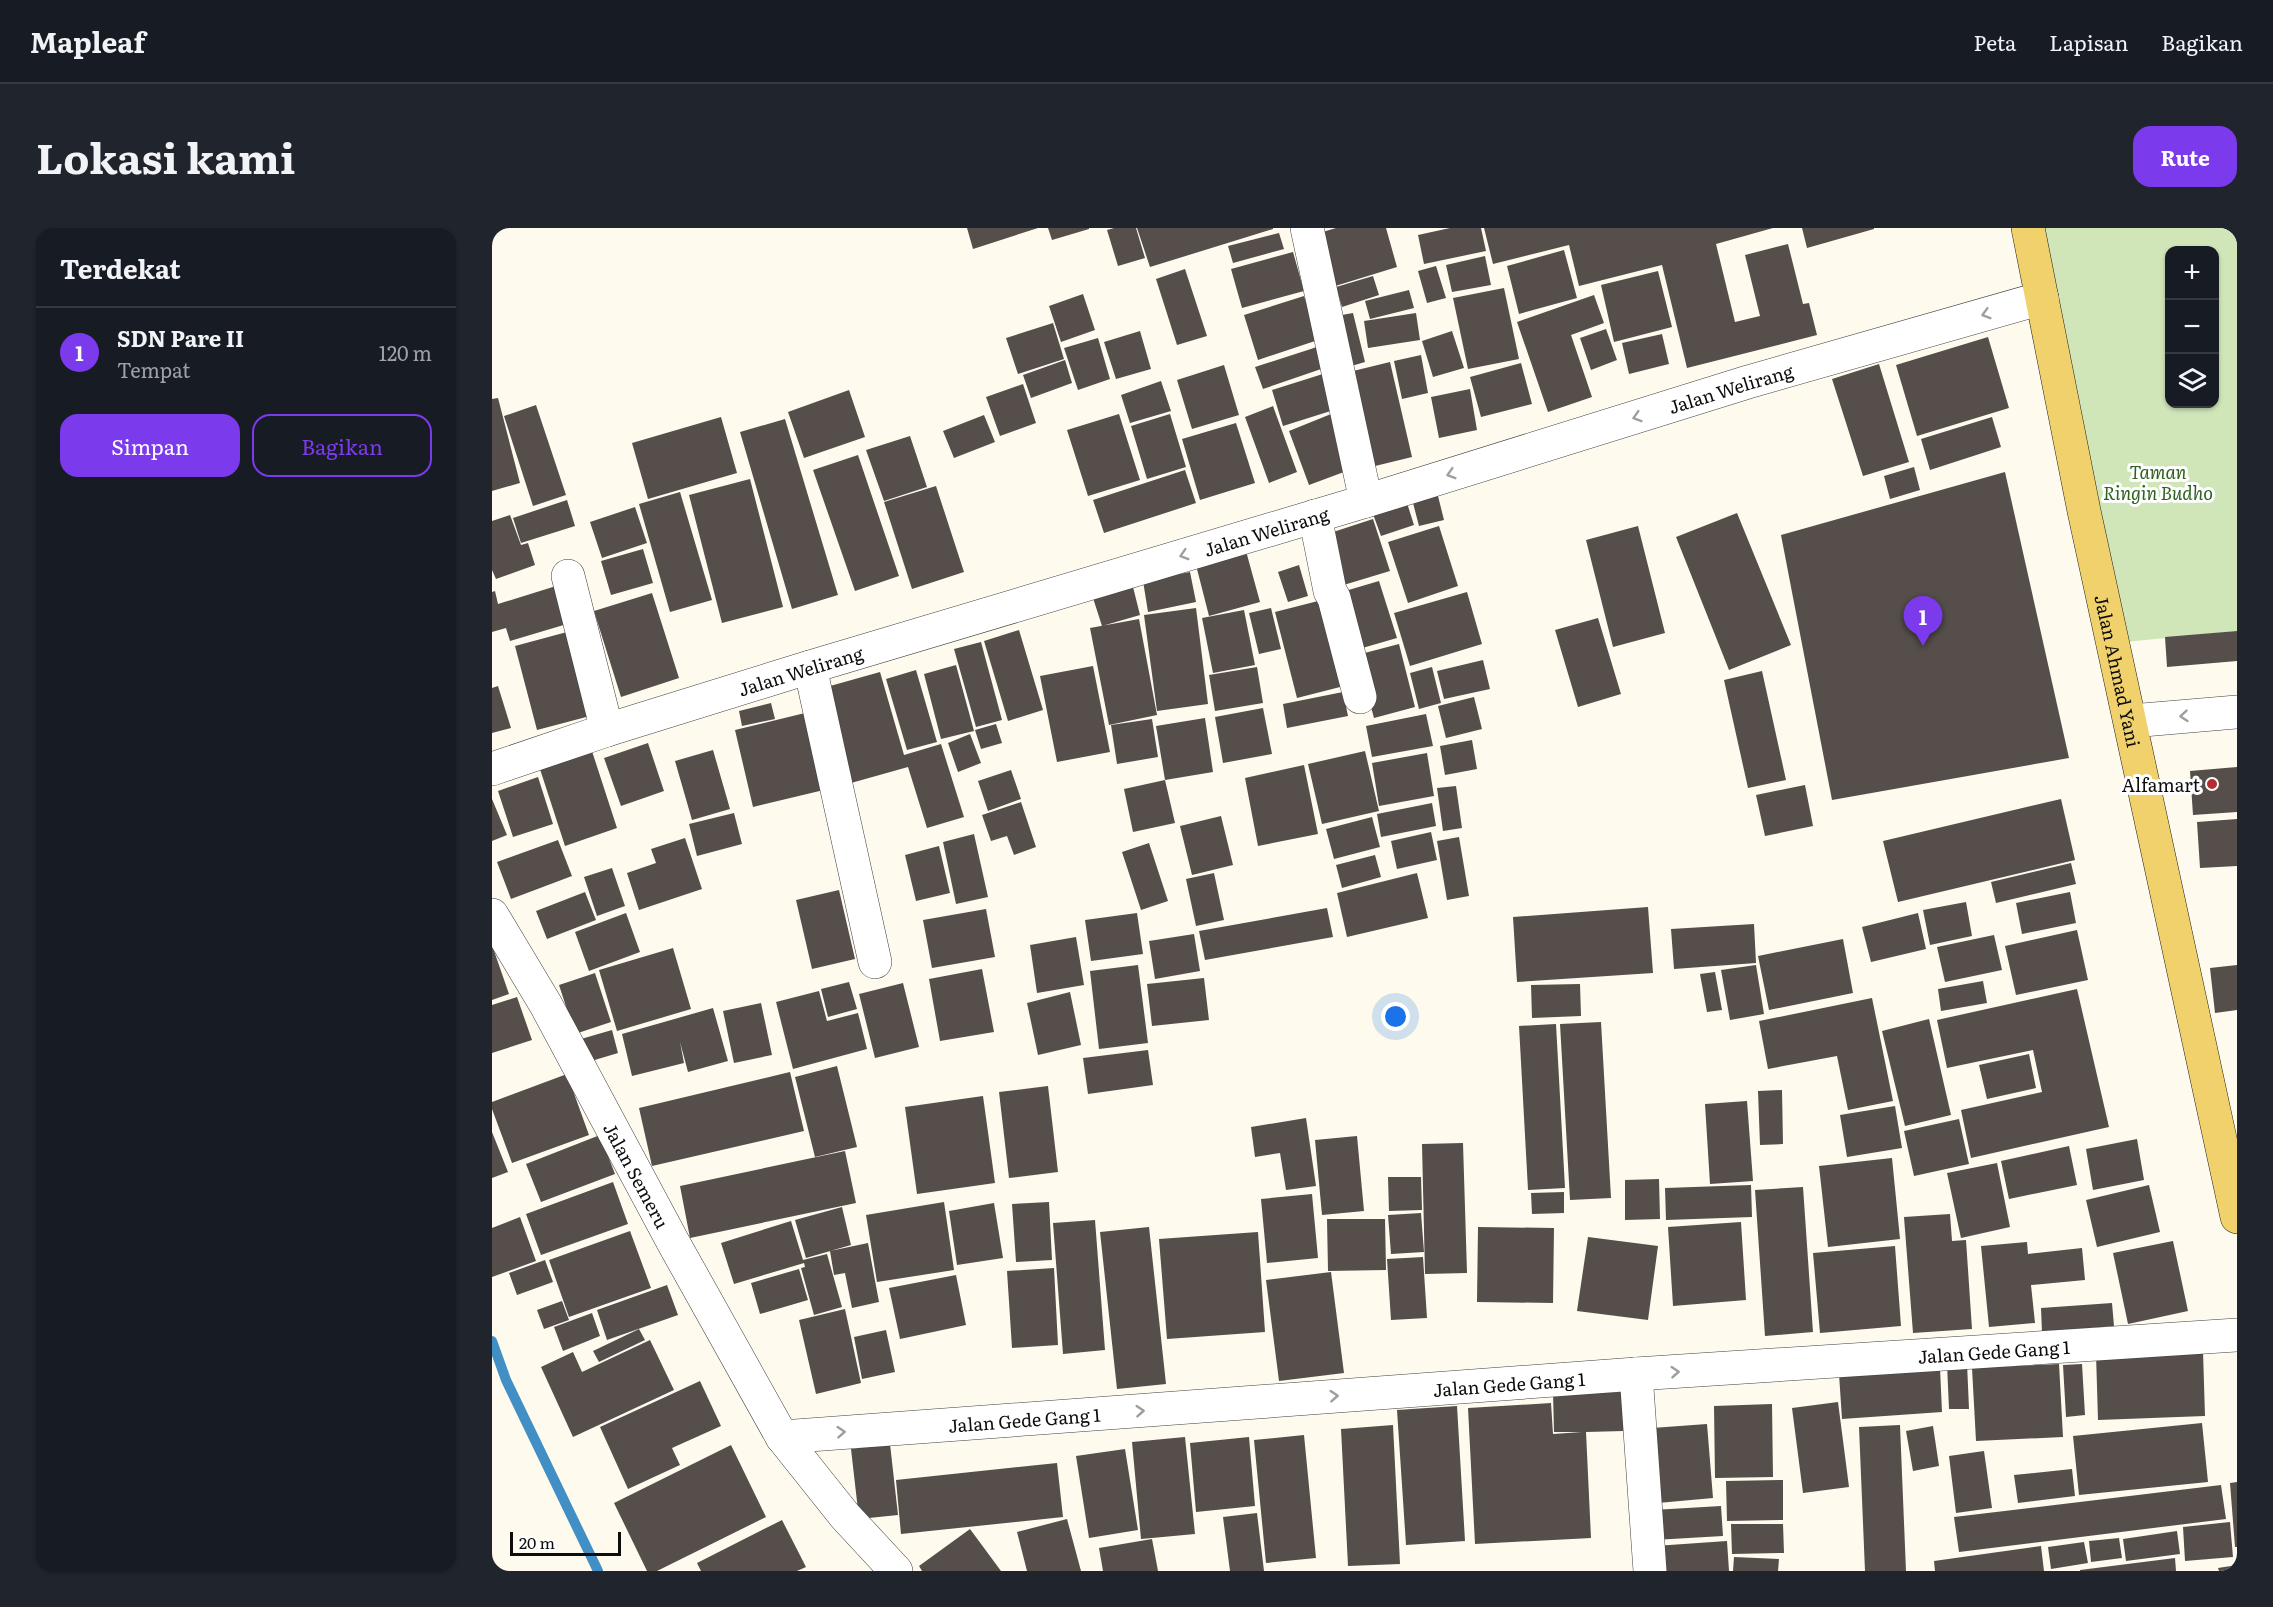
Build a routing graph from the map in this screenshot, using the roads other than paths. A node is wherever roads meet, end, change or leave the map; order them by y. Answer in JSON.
{"nodes":[{"id":1,"x":1307,"y":228,"type":"edge"},
{"id":2,"x":2028,"y":228,"type":"edge"},
{"id":3,"x":2042,"y":298,"type":"junction"},
{"id":4,"x":1366,"y":501,"type":"junction"},
{"id":5,"x":1315,"y":516,"type":"junction"},
{"id":6,"x":568,"y":576,"type":"dead end"},
{"id":7,"x":810,"y":667,"type":"junction"},
{"id":8,"x":1360,"y":698,"type":"dead end"},
{"id":9,"x":2237,"y":712,"type":"edge"},
{"id":10,"x":2131,"y":721,"type":"junction"},
{"id":11,"x":607,"y":730,"type":"junction"},
{"id":12,"x":492,"y":769,"type":"edge"},
{"id":13,"x":492,"y":915,"type":"edge"},
{"id":14,"x":875,"y":962,"type":"dead end"},
{"id":15,"x":2237,"y":1216,"type":"edge"},
{"id":16,"x":2237,"y":1335,"type":"edge"},
{"id":17,"x":1636,"y":1374,"type":"junction"},
{"id":18,"x":782,"y":1437,"type":"junction"},
{"id":19,"x":896,"y":1571,"type":"edge"},
{"id":20,"x":1650,"y":1571,"type":"edge"}],
"edges":[{"from":1,"to":4,"type":"street"},
{"from":2,"to":3,"type":"main road","name":"Jalan Ahmad Yani"},
{"from":3,"to":4,"type":"street","name":"Jalan Welirang","one_way":true},
{"from":3,"to":10,"type":"main road","name":"Jalan Ahmad Yani"},
{"from":4,"to":5,"type":"street","name":"Jalan Welirang"},
{"from":5,"to":7,"type":"street","name":"Jalan Welirang","one_way":true},
{"from":5,"to":8,"type":"street"},
{"from":6,"to":11,"type":"street"},
{"from":7,"to":11,"type":"street","name":"Jalan Welirang"},
{"from":7,"to":14,"type":"street"},
{"from":9,"to":10,"type":"street","one_way":true},
{"from":10,"to":15,"type":"main road","name":"Jalan Ahmad Yani"},
{"from":11,"to":12,"type":"street","name":"Jalan Welirang"},
{"from":13,"to":18,"type":"street","name":"Jalan Semeru"},
{"from":17,"to":16,"type":"street","name":"Jalan Gede Gang 1","one_way":true},
{"from":18,"to":17,"type":"street","name":"Jalan Gede Gang 1","one_way":true},
{"from":17,"to":20,"type":"street"},
{"from":18,"to":19,"type":"street","name":"Jalan Semeru"}]}
